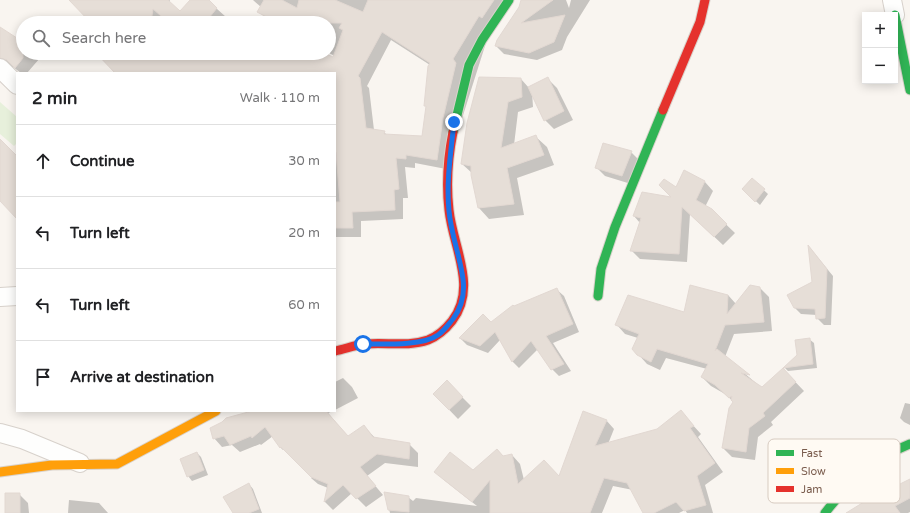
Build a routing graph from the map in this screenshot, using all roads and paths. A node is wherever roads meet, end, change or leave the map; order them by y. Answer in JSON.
{"nodes":[{"id":1,"x":509,"y":0,"type":"edge"},
{"id":2,"x":705,"y":0,"type":"edge"},
{"id":3,"x":892,"y":0,"type":"edge"},
{"id":4,"x":894,"y":12,"type":"edge"},
{"id":5,"x":898,"y":30,"type":"edge"},
{"id":6,"x":0,"y":68,"type":"edge"},
{"id":7,"x":16,"y":84,"type":"edge"},
{"id":8,"x":910,"y":90,"type":"edge"},
{"id":9,"x":16,"y":296,"type":"edge"},
{"id":10,"x":598,"y":296,"type":"dead end"},
{"id":11,"x":0,"y":297,"type":"edge"},
{"id":12,"x":336,"y":351,"type":"edge"},
{"id":13,"x":214,"y":412,"type":"edge"},
{"id":14,"x":0,"y":433,"type":"edge"},
{"id":15,"x":910,"y":444,"type":"edge"},
{"id":16,"x":900,"y":447,"type":"edge"},
{"id":17,"x":81,"y":464,"type":"junction"},
{"id":18,"x":0,"y":472,"type":"edge"},
{"id":19,"x":832,"y":503,"type":"edge"},
{"id":20,"x":825,"y":513,"type":"edge"}],
"edges":[{"from":1,"to":12,"type":"street"},
{"from":2,"to":10,"type":"street"},
{"from":3,"to":4,"type":"street"},
{"from":5,"to":8,"type":"street"},
{"from":6,"to":7,"type":"street"},
{"from":9,"to":11,"type":"street"},
{"from":13,"to":17,"type":"street"},
{"from":14,"to":17,"type":"street"},
{"from":15,"to":16,"type":"street"},
{"from":17,"to":18,"type":"street"},
{"from":19,"to":20,"type":"street"}]}
